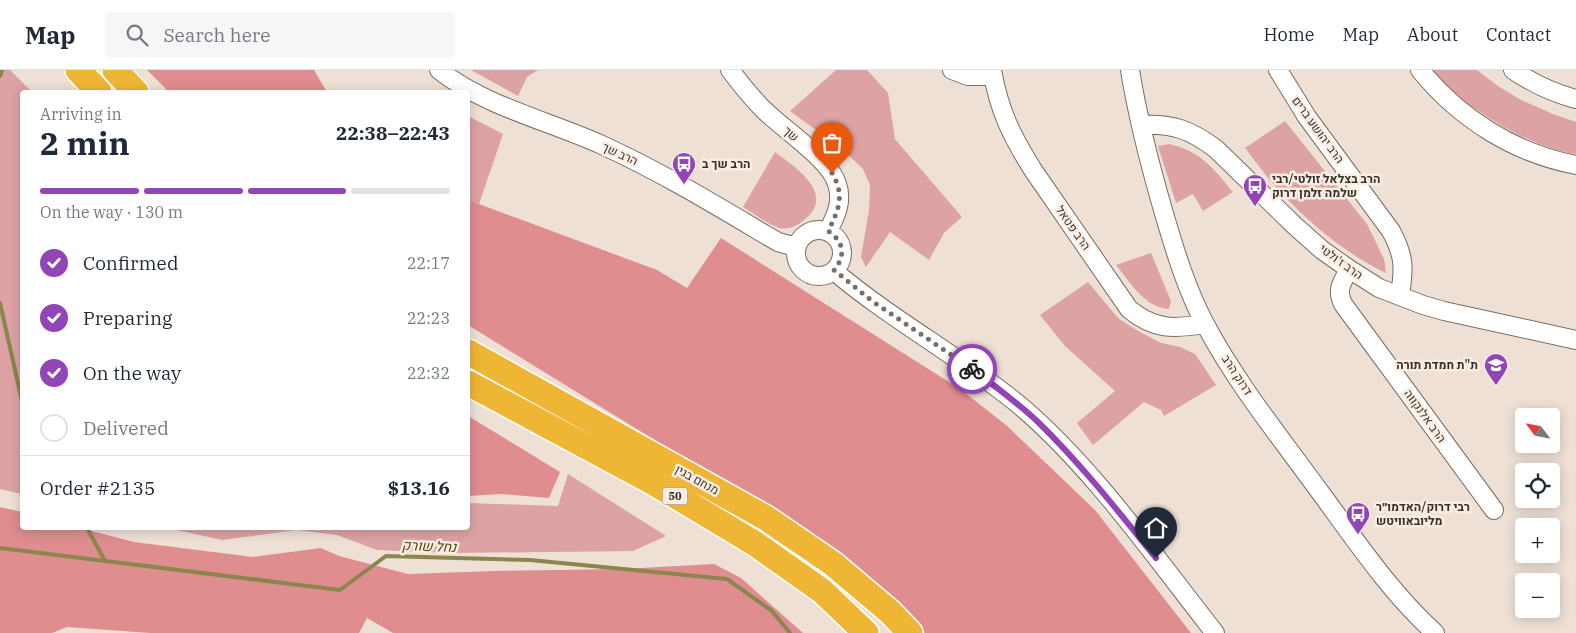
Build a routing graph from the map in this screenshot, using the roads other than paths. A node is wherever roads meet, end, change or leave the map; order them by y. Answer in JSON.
{"nodes":[{"id":1,"x":78,"y":70,"type":"edge"},
{"id":2,"x":116,"y":70,"type":"edge"},
{"id":3,"x":439,"y":70,"type":"edge"},
{"id":4,"x":730,"y":70,"type":"edge"},
{"id":5,"x":952,"y":70,"type":"edge"},
{"id":6,"x":1130,"y":70,"type":"edge"},
{"id":7,"x":1278,"y":70,"type":"edge"},
{"id":8,"x":1420,"y":70,"type":"edge"},
{"id":9,"x":1513,"y":70,"type":"edge"},
{"id":10,"x":993,"y":73,"type":"edge"},
{"id":11,"x":96,"y":90,"type":"edge"},
{"id":12,"x":134,"y":90,"type":"edge"},
{"id":13,"x":1576,"y":99,"type":"edge"},
{"id":14,"x":1141,"y":125,"type":"junction"},
{"id":15,"x":1576,"y":165,"type":"edge"},
{"id":16,"x":828,"y":231,"type":"junction"},
{"id":17,"x":796,"y":247,"type":"junction"},
{"id":18,"x":1349,"y":269,"type":"junction"},
{"id":19,"x":834,"y":270,"type":"junction"},
{"id":20,"x":1400,"y":296,"type":"junction"},
{"id":21,"x":1205,"y":324,"type":"junction"},
{"id":22,"x":1576,"y":340,"type":"edge"},
{"id":23,"x":470,"y":353,"type":"edge"},
{"id":24,"x":470,"y":384,"type":"edge"},
{"id":25,"x":1494,"y":510,"type":"dead end"},
{"id":26,"x":866,"y":633,"type":"edge"},
{"id":27,"x":910,"y":633,"type":"edge"},
{"id":28,"x":1215,"y":633,"type":"edge"},
{"id":29,"x":1435,"y":633,"type":"edge"}],
"edges":[{"from":1,"to":11,"type":"highway"},
{"from":2,"to":12,"type":"highway"},
{"from":3,"to":17,"type":"street","name":"הרב שך"},
{"from":4,"to":16,"type":"street","name":"שך"},
{"from":5,"to":10,"type":"street"},
{"from":6,"to":14,"type":"street","name":"דרוק הרב"},
{"from":7,"to":20,"type":"street","name":"הרב יהושע ברים"},
{"from":8,"to":15,"type":"street"},
{"from":9,"to":13,"type":"street"},
{"from":10,"to":21,"type":"street","name":"הרב פטאל"},
{"from":14,"to":18,"type":"street","name":"הרב ז'ולטי"},
{"from":14,"to":21,"type":"street","name":"דרוק הרב"},
{"from":16,"to":17,"type":"street"},
{"from":16,"to":19,"type":"street"},
{"from":17,"to":19,"type":"street"},
{"from":18,"to":20,"type":"street","name":"הרב ז'ולטי"},
{"from":18,"to":25,"type":"street","name":"הרב אלנקווה"},
{"from":19,"to":28,"type":"street"},
{"from":20,"to":22,"type":"street","name":"הרב ז'ולטי"},
{"from":21,"to":29,"type":"street","name":"דרוק הרב"},
{"from":23,"to":27,"type":"highway","name":"מנחם בגין","number":"50"},
{"from":24,"to":26,"type":"highway","name":"מנחם בגין","number":"50"}]}
